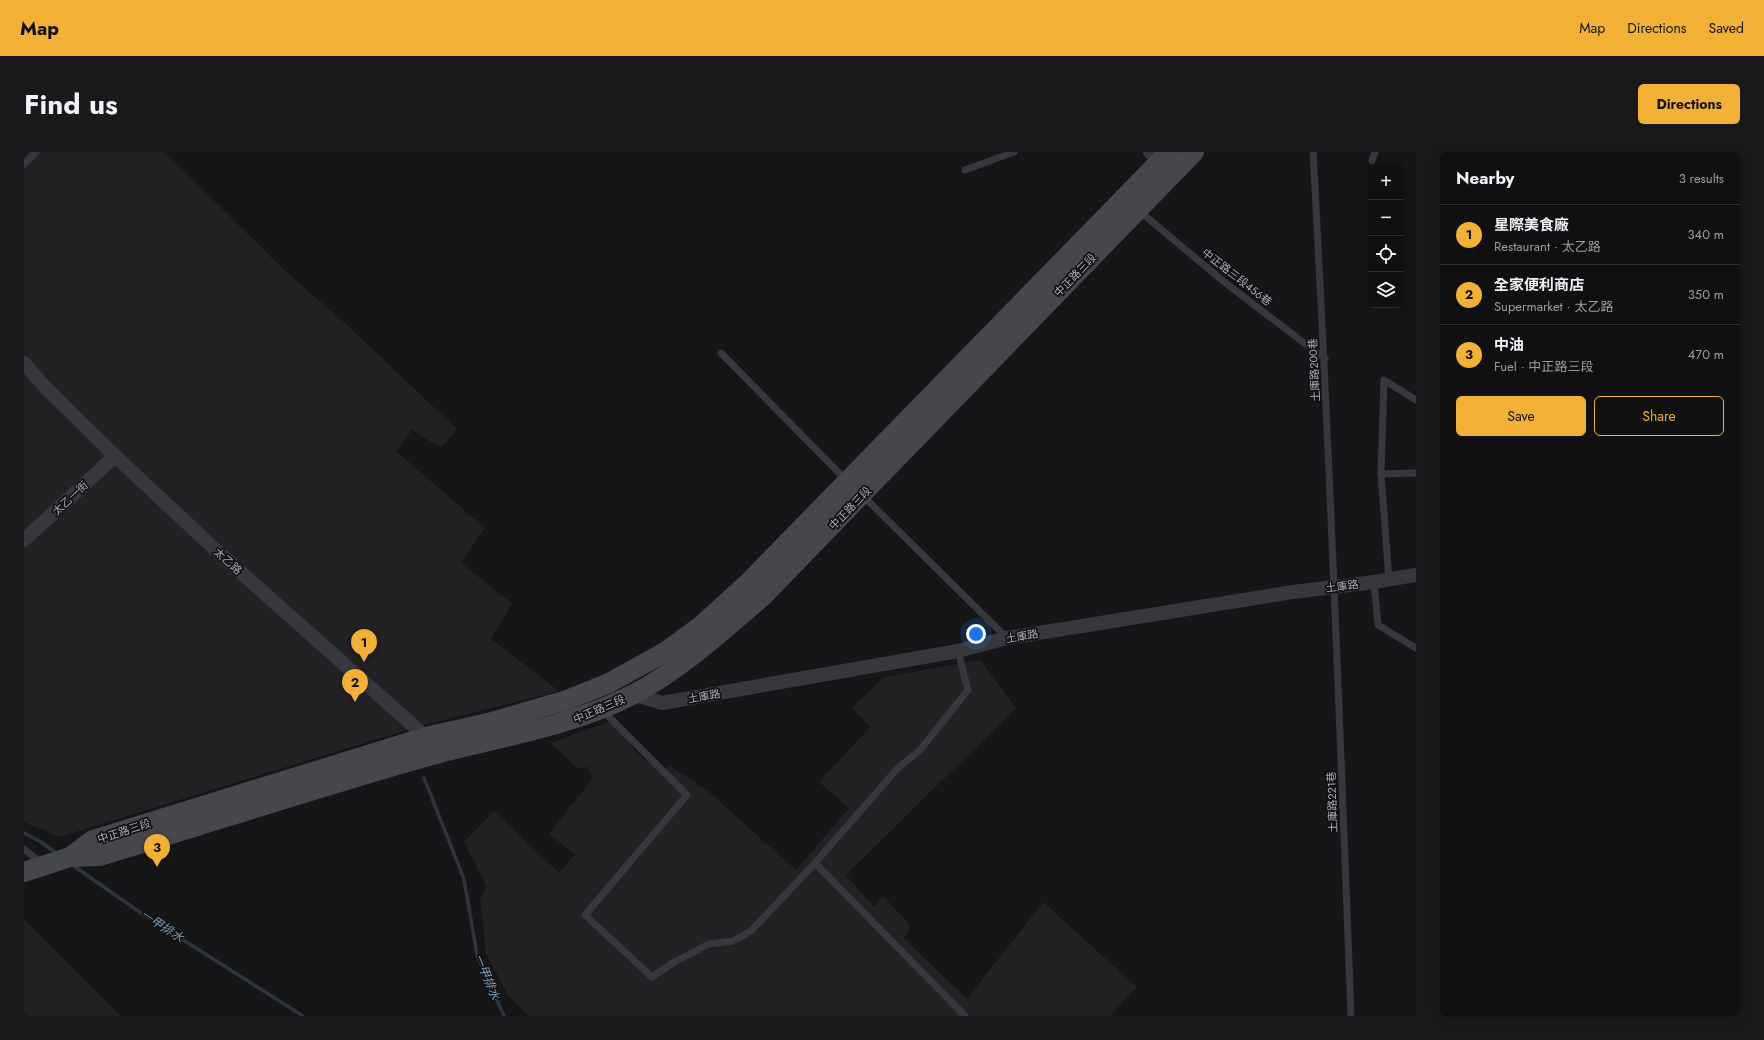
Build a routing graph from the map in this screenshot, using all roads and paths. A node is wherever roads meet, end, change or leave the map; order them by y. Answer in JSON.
{"nodes":[{"id":1,"x":36,"y":152,"type":"edge"},
{"id":2,"x":1014,"y":152,"type":"edge"},
{"id":3,"x":1194,"y":152,"type":"edge"},
{"id":4,"x":1313,"y":152,"type":"edge"},
{"id":5,"x":1375,"y":152,"type":"edge"},
{"id":6,"x":1164,"y":159,"type":"edge"},
{"id":7,"x":1372,"y":161,"type":"dead end"},
{"id":8,"x":24,"y":164,"type":"edge"},
{"id":9,"x":965,"y":170,"type":"dead end"},
{"id":10,"x":1138,"y":210,"type":"junction"},
{"id":11,"x":721,"y":353,"type":"dead end"},
{"id":12,"x":1325,"y":359,"type":"junction"},
{"id":13,"x":26,"y":368,"type":"edge"},
{"id":14,"x":1416,"y":400,"type":"edge"},
{"id":15,"x":115,"y":456,"type":"junction"},
{"id":16,"x":1416,"y":473,"type":"edge"},
{"id":17,"x":1381,"y":474,"type":"junction"},
{"id":18,"x":855,"y":488,"type":"junction"},
{"id":19,"x":24,"y":540,"type":"edge"},
{"id":20,"x":1416,"y":574,"type":"edge"},
{"id":21,"x":1389,"y":580,"type":"junction"},
{"id":22,"x":1374,"y":582,"type":"junction"},
{"id":23,"x":1335,"y":586,"type":"junction"},
{"id":24,"x":1007,"y":638,"type":"junction"},
{"id":25,"x":1416,"y":648,"type":"edge"},
{"id":26,"x":958,"y":651,"type":"junction"},
{"id":27,"x":609,"y":683,"type":"junction"},
{"id":28,"x":632,"y":695,"type":"junction"},
{"id":29,"x":601,"y":708,"type":"junction"},
{"id":30,"x":426,"y":737,"type":"junction"},
{"id":31,"x":406,"y":753,"type":"junction"},
{"id":32,"x":434,"y":755,"type":"junction"},
{"id":33,"x":24,"y":849,"type":"edge"},
{"id":34,"x":815,"y":863,"type":"junction"},
{"id":35,"x":44,"y":865,"type":"junction"},
{"id":36,"x":24,"y":872,"type":"edge"},
{"id":37,"x":965,"y":1016,"type":"edge"},
{"id":38,"x":1351,"y":1016,"type":"edge"}],
"edges":[{"from":1,"to":8,"type":"lane"},
{"from":2,"to":9,"type":"lane"},
{"from":3,"to":6,"type":"main road","name":"中正路三段"},
{"from":4,"to":12,"type":"lane","name":"土庫路200巷"},
{"from":5,"to":7,"type":"lane"},
{"from":6,"to":10,"type":"main road","name":"中正路三段"},
{"from":6,"to":18,"type":"main road","name":"中正路三段"},
{"from":10,"to":12,"type":"lane","name":"中正路三段456巷"},
{"from":10,"to":18,"type":"main road","name":"中正路三段"},
{"from":11,"to":18,"type":"lane"},
{"from":12,"to":23,"type":"lane","name":"土庫路200巷"},
{"from":13,"to":15,"type":"street","name":"太乙路"},
{"from":14,"to":17,"type":"lane"},
{"from":15,"to":19,"type":"street","name":"太乙一街"},
{"from":15,"to":30,"type":"street","name":"太乙路"},
{"from":16,"to":17,"type":"lane"},
{"from":17,"to":21,"type":"lane"},
{"from":18,"to":24,"type":"lane"},
{"from":18,"to":27,"type":"main road","name":"中正路三段"},
{"from":18,"to":28,"type":"main road","name":"中正路三段"},
{"from":20,"to":21,"type":"street","name":"土庫路"},
{"from":21,"to":22,"type":"street","name":"土庫路"},
{"from":22,"to":23,"type":"street","name":"土庫路"},
{"from":22,"to":25,"type":"lane"},
{"from":23,"to":24,"type":"street","name":"土庫路"},
{"from":23,"to":38,"type":"lane","name":"土庫路221巷"},
{"from":24,"to":26,"type":"street","name":"土庫路"},
{"from":26,"to":28,"type":"street","name":"土庫路"},
{"from":26,"to":34,"type":"lane"},
{"from":27,"to":28,"type":"street","name":"土庫路"},
{"from":27,"to":30,"type":"main road","name":"中正路三段"},
{"from":28,"to":29,"type":"main road","name":"中正路三段"},
{"from":29,"to":32,"type":"main road","name":"中正路三段"},
{"from":29,"to":34,"type":"lane"},
{"from":30,"to":31,"type":"main road","name":"中正路三段"},
{"from":30,"to":32,"type":"street","name":"太乙路"},
{"from":31,"to":32,"type":"main road","name":"中正路三段"},
{"from":31,"to":35,"type":"main road","name":"中正路三段"},
{"from":33,"to":35,"type":"lane"},
{"from":34,"to":37,"type":"lane"},
{"from":35,"to":36,"type":"main road"}]}
